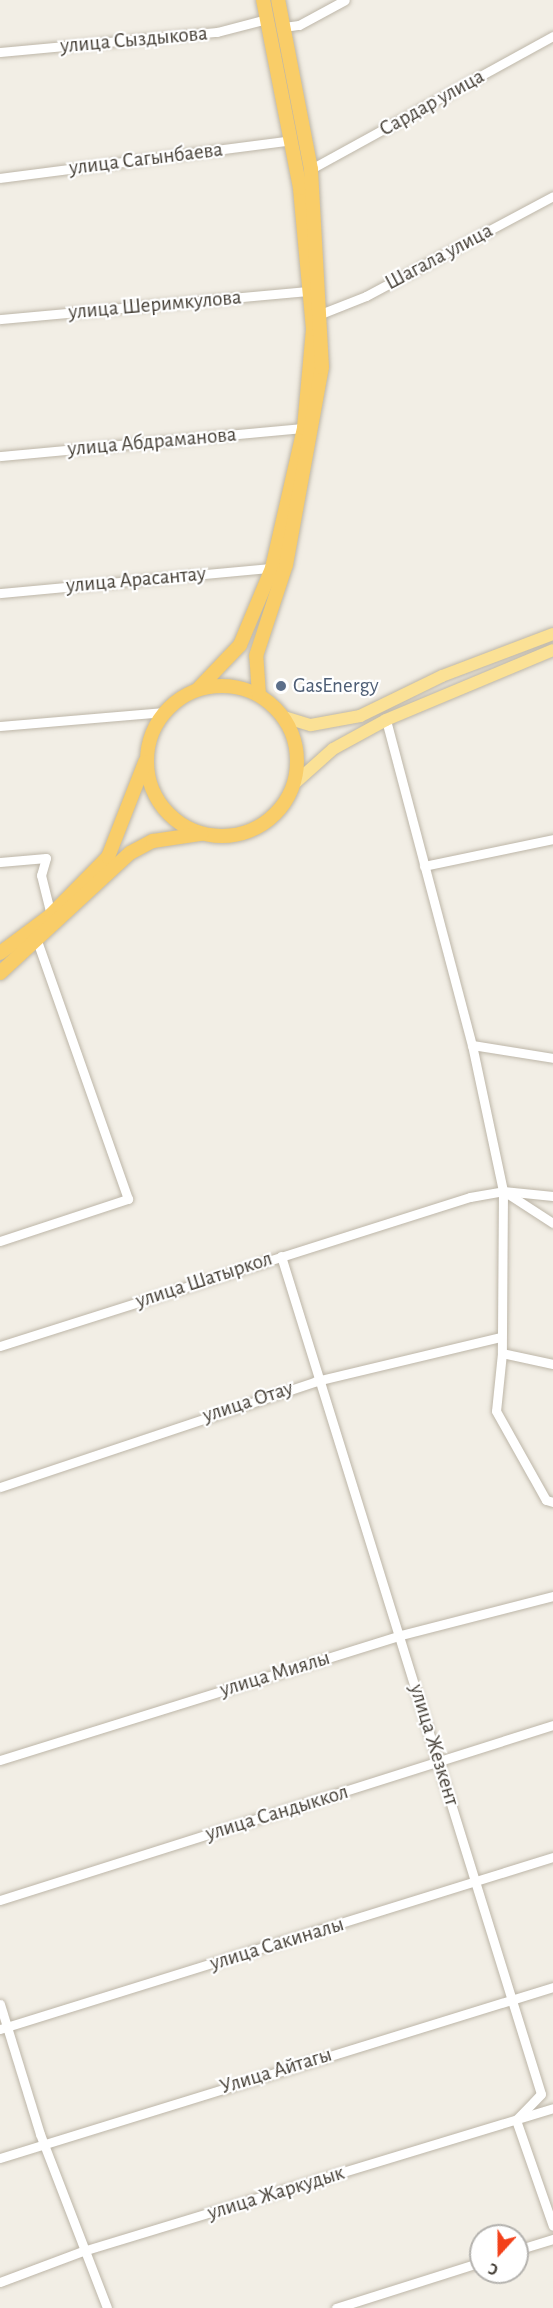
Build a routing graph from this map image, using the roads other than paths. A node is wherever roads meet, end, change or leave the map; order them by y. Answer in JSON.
{"nodes":[{"id":1,"x":264,"y":0,"type":"edge"},
{"id":2,"x":278,"y":0,"type":"edge"},
{"id":3,"x":345,"y":0,"type":"edge"},
{"id":4,"x":267,"y":19,"type":"junction"},
{"id":5,"x":284,"y":27,"type":"junction"},
{"id":6,"x":553,"y":36,"type":"edge"},
{"id":7,"x":0,"y":52,"type":"edge"},
{"id":8,"x":291,"y":140,"type":"junction"},
{"id":9,"x":311,"y":169,"type":"junction"},
{"id":10,"x":0,"y":178,"type":"edge"},
{"id":11,"x":553,"y":195,"type":"edge"},
{"id":12,"x":309,"y":291,"type":"junction"},
{"id":13,"x":323,"y":313,"type":"junction"},
{"id":14,"x":0,"y":319,"type":"edge"},
{"id":15,"x":304,"y":428,"type":"junction"},
{"id":16,"x":0,"y":456,"type":"edge"},
{"id":17,"x":272,"y":568,"type":"junction"},
{"id":18,"x":0,"y":593,"type":"edge"},
{"id":19,"x":553,"y":634,"type":"edge"},
{"id":20,"x":553,"y":651,"type":"edge"},
{"id":21,"x":198,"y":689,"type":"junction"},
{"id":22,"x":260,"y":695,"type":"junction"},
{"id":23,"x":164,"y":712,"type":"junction"},
{"id":24,"x":284,"y":717,"type":"junction"},
{"id":25,"x":386,"y":720,"type":"junction"},
{"id":26,"x":0,"y":726,"type":"edge"},
{"id":27,"x":146,"y":760,"type":"junction"},
{"id":28,"x":295,"y":783,"type":"junction"},
{"id":29,"x":201,"y":834,"type":"junction"},
{"id":30,"x":553,"y":839,"type":"edge"},
{"id":31,"x":0,"y":862,"type":"edge"},
{"id":32,"x":424,"y":866,"type":"junction"},
{"id":33,"x":51,"y":915,"type":"junction"},
{"id":34,"x":38,"y":943,"type":"junction"},
{"id":35,"x":0,"y":953,"type":"edge"},
{"id":36,"x":0,"y":974,"type":"edge"},
{"id":37,"x":472,"y":1045,"type":"junction"},
{"id":38,"x":553,"y":1058,"type":"edge"},
{"id":39,"x":503,"y":1191,"type":"junction"},
{"id":40,"x":553,"y":1196,"type":"edge"},
{"id":41,"x":553,"y":1223,"type":"edge"},
{"id":42,"x":0,"y":1241,"type":"edge"},
{"id":43,"x":281,"y":1256,"type":"junction"},
{"id":44,"x":501,"y":1337,"type":"junction"},
{"id":45,"x":0,"y":1346,"type":"edge"},
{"id":46,"x":502,"y":1353,"type":"junction"},
{"id":47,"x":553,"y":1364,"type":"edge"},
{"id":48,"x":322,"y":1379,"type":"junction"},
{"id":49,"x":0,"y":1487,"type":"edge"},
{"id":50,"x":551,"y":1503,"type":"edge"},
{"id":51,"x":553,"y":1596,"type":"edge"},
{"id":52,"x":401,"y":1635,"type":"junction"},
{"id":53,"x":553,"y":1725,"type":"edge"},
{"id":54,"x":0,"y":1760,"type":"edge"},
{"id":55,"x":440,"y":1762,"type":"junction"},
{"id":56,"x":553,"y":1857,"type":"edge"},
{"id":57,"x":477,"y":1883,"type":"junction"},
{"id":58,"x":0,"y":1900,"type":"edge"},
{"id":59,"x":553,"y":1987,"type":"edge"},
{"id":60,"x":512,"y":1998,"type":"junction"},
{"id":61,"x":0,"y":2004,"type":"edge"},
{"id":62,"x":4,"y":2028,"type":"edge"},
{"id":63,"x":553,"y":2108,"type":"edge"},
{"id":64,"x":516,"y":2120,"type":"junction"},
{"id":65,"x":43,"y":2144,"type":"junction"},
{"id":66,"x":0,"y":2158,"type":"edge"},
{"id":67,"x":553,"y":2226,"type":"edge"},
{"id":68,"x":553,"y":2239,"type":"edge"},
{"id":69,"x":529,"y":2246,"type":"edge"},
{"id":70,"x":83,"y":2251,"type":"junction"},
{"id":71,"x":469,"y":2266,"type":"edge"},
{"id":72,"x":0,"y":2282,"type":"edge"},
{"id":73,"x":107,"y":2308,"type":"edge"},
{"id":74,"x":336,"y":2308,"type":"edge"}],
"edges":[{"from":1,"to":4,"type":"highway"},
{"from":2,"to":5,"type":"highway"},
{"from":3,"to":5,"type":"street"},
{"from":4,"to":7,"type":"street","name":"улица Сыздыкова"},
{"from":4,"to":8,"type":"highway"},
{"from":5,"to":9,"type":"highway"},
{"from":6,"to":9,"type":"street","name":"Сардар улица"},
{"from":8,"to":10,"type":"street","name":"улица Сагынбаева"},
{"from":8,"to":12,"type":"highway"},
{"from":9,"to":13,"type":"highway"},
{"from":11,"to":13,"type":"street","name":"Шагала улица"},
{"from":12,"to":14,"type":"street","name":"улица Шеримкулова"},
{"from":12,"to":15,"type":"highway"},
{"from":13,"to":22,"type":"highway"},
{"from":15,"to":16,"type":"street","name":"улица Абдраманова"},
{"from":15,"to":17,"type":"highway"},
{"from":17,"to":18,"type":"street","name":"улица Арасантау"},
{"from":17,"to":21,"type":"highway"},
{"from":19,"to":24,"type":"main road"},
{"from":20,"to":25,"type":"main road"},
{"from":21,"to":22,"type":"highway"},
{"from":21,"to":23,"type":"highway"},
{"from":22,"to":24,"type":"highway"},
{"from":23,"to":26,"type":"street"},
{"from":23,"to":27,"type":"highway"},
{"from":24,"to":28,"type":"highway"},
{"from":25,"to":28,"type":"main road"},
{"from":25,"to":32,"type":"street"},
{"from":27,"to":29,"type":"highway"},
{"from":27,"to":33,"type":"highway"},
{"from":28,"to":29,"type":"highway"},
{"from":29,"to":34,"type":"highway"},
{"from":30,"to":32,"type":"street"},
{"from":31,"to":33,"type":"street"},
{"from":32,"to":37,"type":"street"},
{"from":33,"to":35,"type":"highway"},
{"from":34,"to":36,"type":"highway"},
{"from":34,"to":42,"type":"street"},
{"from":37,"to":38,"type":"street"},
{"from":37,"to":39,"type":"street"},
{"from":39,"to":40,"type":"street","name":"улица Шатыркол"},
{"from":39,"to":41,"type":"street"},
{"from":39,"to":43,"type":"street","name":"улица Шатыркол"},
{"from":39,"to":44,"type":"street"},
{"from":43,"to":45,"type":"street","name":"улица Шатыркол"},
{"from":43,"to":48,"type":"street","name":"улица Жезкент"},
{"from":44,"to":46,"type":"street"},
{"from":44,"to":48,"type":"street","name":"улица Отау"},
{"from":46,"to":47,"type":"street"},
{"from":46,"to":50,"type":"street"},
{"from":48,"to":49,"type":"street","name":"улица Отау"},
{"from":48,"to":52,"type":"street","name":"улица Жезкент"},
{"from":51,"to":52,"type":"street","name":"улица Миялы"},
{"from":52,"to":54,"type":"street","name":"улица Миялы"},
{"from":52,"to":55,"type":"street","name":"улица Жезкент"},
{"from":53,"to":55,"type":"street","name":"улица Сандыккол"},
{"from":55,"to":57,"type":"street","name":"улица Жезкент"},
{"from":55,"to":58,"type":"street","name":"улица Сандыккол"},
{"from":56,"to":57,"type":"street","name":"улица Сакиналы"},
{"from":57,"to":60,"type":"street","name":"улица Жезкент"},
{"from":57,"to":62,"type":"street","name":"улица Сакиналы"},
{"from":59,"to":60,"type":"street","name":"Улица Айтагы"},
{"from":60,"to":64,"type":"street","name":"улица Жезкент"},
{"from":60,"to":65,"type":"street","name":"Улица Айтагы"},
{"from":61,"to":62,"type":"street"},
{"from":62,"to":65,"type":"street"},
{"from":63,"to":64,"type":"street","name":"улица Жаркудык"},
{"from":64,"to":67,"type":"street"},
{"from":64,"to":70,"type":"street","name":"улица Жаркудык"},
{"from":65,"to":66,"type":"street","name":"Улица Айтагы"},
{"from":65,"to":70,"type":"street"},
{"from":68,"to":69,"type":"street"},
{"from":70,"to":72,"type":"street","name":"улица Жаркудык"},
{"from":70,"to":73,"type":"street"},
{"from":71,"to":74,"type":"street"}]}
